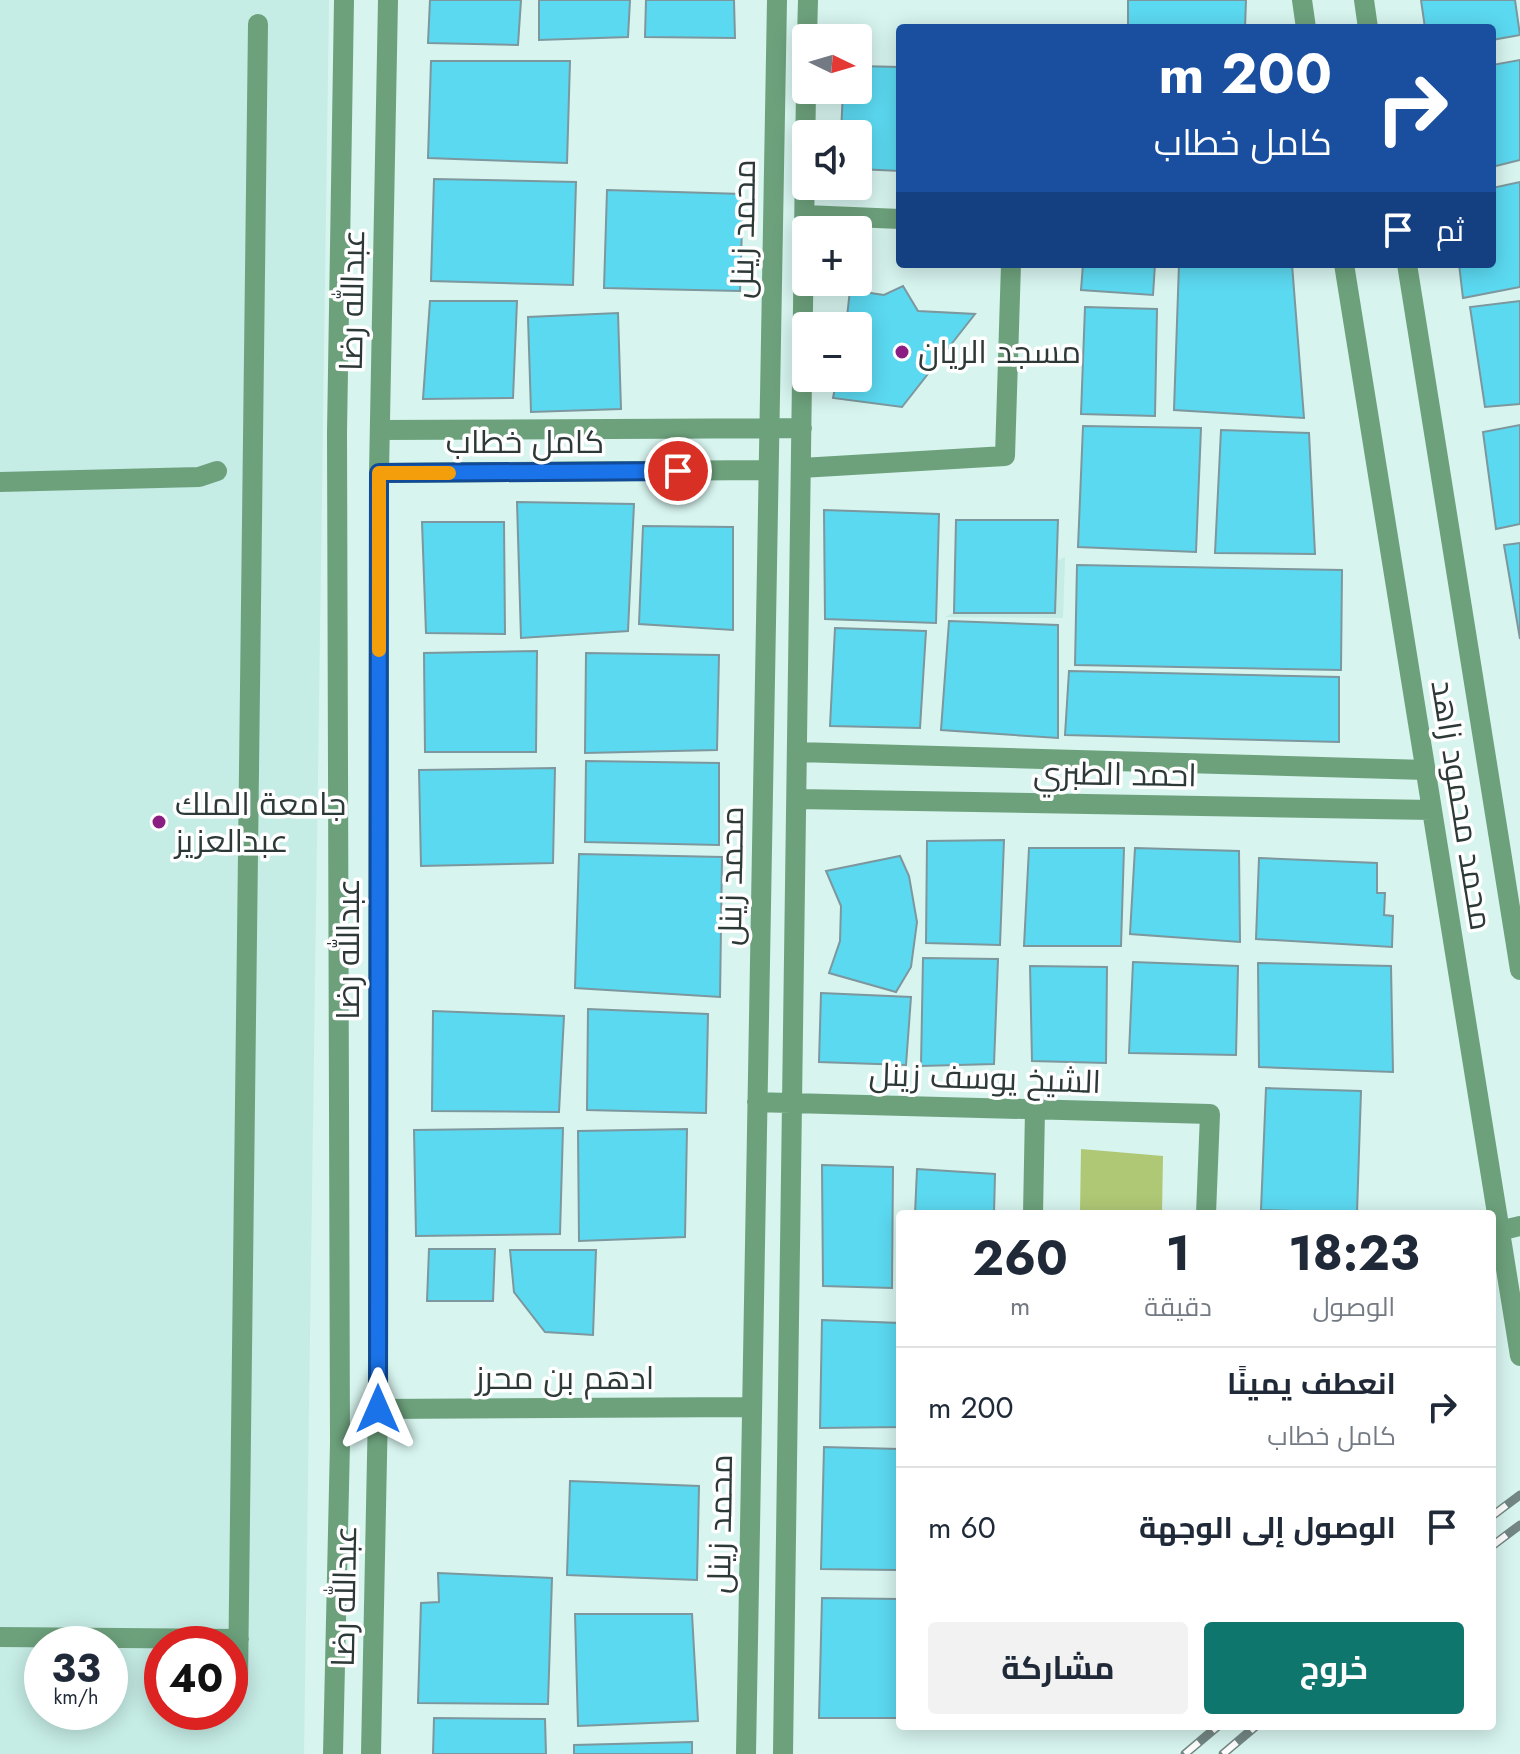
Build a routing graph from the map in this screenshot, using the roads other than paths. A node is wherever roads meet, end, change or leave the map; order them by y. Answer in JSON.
{"nodes":[{"id":1,"x":344,"y":0,"type":"edge"},
{"id":2,"x":388,"y":0,"type":"edge"},
{"id":3,"x":777,"y":0,"type":"edge"},
{"id":4,"x":808,"y":0,"type":"edge"},
{"id":5,"x":1302,"y":0,"type":"edge"},
{"id":6,"x":1364,"y":0,"type":"edge"},
{"id":7,"x":258,"y":24,"type":"dead end"},
{"id":8,"x":807,"y":24,"type":"edge"},
{"id":9,"x":1305,"y":24,"type":"edge"},
{"id":10,"x":1367,"y":24,"type":"edge"},
{"id":11,"x":806,"y":104,"type":"edge"},
{"id":12,"x":805,"y":215,"type":"junction"},
{"id":13,"x":896,"y":219,"type":"edge"},
{"id":14,"x":1011,"y":268,"type":"edge"},
{"id":15,"x":1345,"y":268,"type":"edge"},
{"id":16,"x":1408,"y":268,"type":"edge"},
{"id":17,"x":802,"y":428,"type":"junction"},
{"id":18,"x":769,"y":429,"type":"junction"},
{"id":19,"x":380,"y":430,"type":"junction"},
{"id":20,"x":801,"y":468,"type":"junction"},
{"id":21,"x":768,"y":470,"type":"junction"},
{"id":22,"x":217,"y":471,"type":"dead end"},
{"id":23,"x":379,"y":473,"type":"junction"},
{"id":24,"x":0,"y":482,"type":"edge"},
{"id":25,"x":797,"y":752,"type":"junction"},
{"id":26,"x":1426,"y":770,"type":"junction"},
{"id":27,"x":797,"y":799,"type":"junction"},
{"id":28,"x":1432,"y":810,"type":"junction"},
{"id":29,"x":1517,"y":928,"type":"edge"},
{"id":30,"x":1520,"y":970,"type":"edge"},
{"id":31,"x":757,"y":1102,"type":"junction"},
{"id":32,"x":792,"y":1102,"type":"junction"},
{"id":33,"x":1035,"y":1110,"type":"junction"},
{"id":34,"x":1033,"y":1210,"type":"edge"},
{"id":35,"x":1206,"y":1210,"type":"edge"},
{"id":36,"x":1496,"y":1210,"type":"edge"},
{"id":37,"x":1496,"y":1212,"type":"edge"},
{"id":38,"x":1520,"y":1226,"type":"edge"},
{"id":39,"x":1499,"y":1231,"type":"junction"},
{"id":40,"x":1520,"y":1356,"type":"edge"},
{"id":41,"x":752,"y":1407,"type":"junction"},
{"id":42,"x":378,"y":1409,"type":"junction"},
{"id":43,"x":239,"y":1626,"type":"edge"},
{"id":44,"x":0,"y":1637,"type":"edge"},
{"id":45,"x":144,"y":1638,"type":"edge"},
{"id":46,"x":333,"y":1754,"type":"edge"},
{"id":47,"x":371,"y":1754,"type":"edge"},
{"id":48,"x":746,"y":1754,"type":"edge"},
{"id":49,"x":783,"y":1754,"type":"edge"}],
"edges":[{"from":1,"to":46,"type":"street","name":"عبدالله رضا"},
{"from":2,"to":19,"type":"street","name":"عبدالله رضا"},
{"from":3,"to":18,"type":"street","name":"محمد زينل"},
{"from":4,"to":8,"type":"street"},
{"from":5,"to":9,"type":"street"},
{"from":6,"to":10,"type":"street"},
{"from":7,"to":43,"type":"street"},
{"from":11,"to":12,"type":"street","name":"محمد زينل"},
{"from":12,"to":13,"type":"street"},
{"from":12,"to":17,"type":"street","name":"محمد زينل"},
{"from":14,"to":20,"type":"street"},
{"from":15,"to":26,"type":"street","name":"محمد محمود زاهد"},
{"from":16,"to":29,"type":"street","name":"محمد محمود زاهد"},
{"from":17,"to":18,"type":"street","name":"كامل خطاب"},
{"from":17,"to":20,"type":"street","name":"محمد زينل"},
{"from":18,"to":19,"type":"street","name":"كامل خطاب"},
{"from":18,"to":21,"type":"street","name":"محمد زينل"},
{"from":19,"to":23,"type":"street","name":"عبدالله رضا"},
{"from":20,"to":25,"type":"street","name":"محمد زينل"},
{"from":21,"to":23,"type":"street","name":"كامل خطاب"},
{"from":21,"to":31,"type":"street","name":"محمد زينل"},
{"from":22,"to":24,"type":"street"},
{"from":23,"to":42,"type":"street","name":"عبدالله رضا"},
{"from":25,"to":26,"type":"street","name":"احمد الطبري"},
{"from":25,"to":27,"type":"street","name":"محمد زينل"},
{"from":26,"to":28,"type":"street","name":"محمد محمود زاهد"},
{"from":27,"to":28,"type":"street","name":"احمد الطبري"},
{"from":27,"to":32,"type":"street","name":"محمد زينل"},
{"from":28,"to":36,"type":"street","name":"محمد محمود زاهد"},
{"from":29,"to":30,"type":"street","name":"محمد محمود زاهد"},
{"from":31,"to":32,"type":"street","name":"الشيخ يوسف زينل"},
{"from":31,"to":41,"type":"street","name":"محمد زينل"},
{"from":32,"to":33,"type":"street","name":"الشيخ يوسف زينل"},
{"from":32,"to":49,"type":"street","name":"محمد زينل"},
{"from":33,"to":34,"type":"street"},
{"from":33,"to":35,"type":"street","name":"الشيخ يوسف زينل"},
{"from":37,"to":39,"type":"street","name":"محمد محمود زاهد"},
{"from":38,"to":39,"type":"street"},
{"from":39,"to":40,"type":"street","name":"محمد محمود زاهد"},
{"from":41,"to":42,"type":"street","name":"ادهم بن محرز"},
{"from":41,"to":48,"type":"street","name":"محمد زينل"},
{"from":42,"to":47,"type":"street","name":"عبدالله رضا"},
{"from":44,"to":45,"type":"street"}]}
